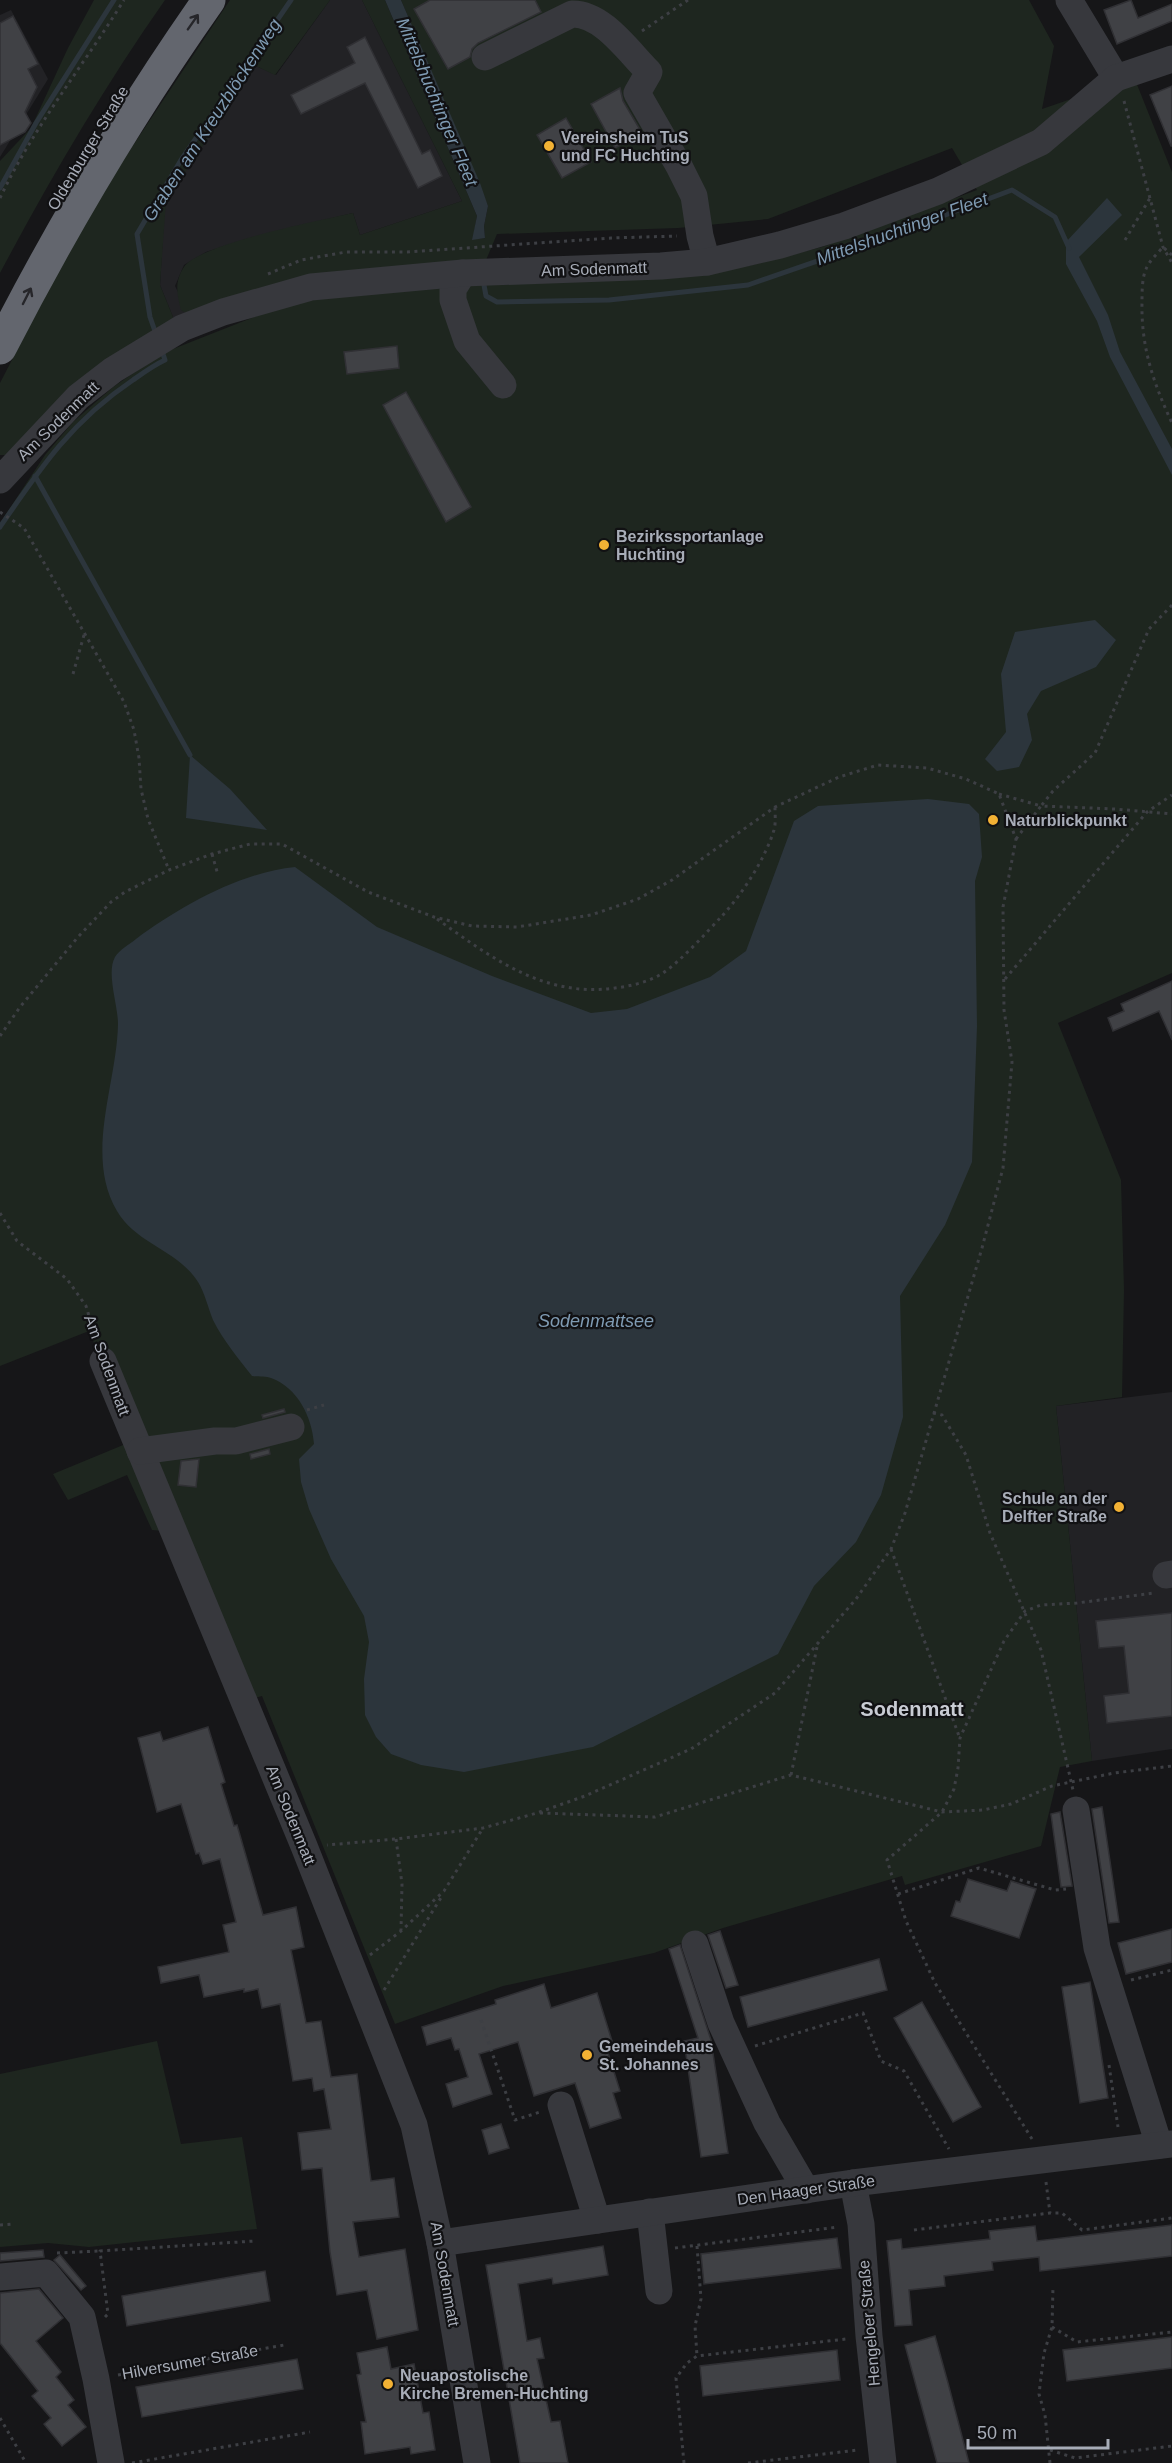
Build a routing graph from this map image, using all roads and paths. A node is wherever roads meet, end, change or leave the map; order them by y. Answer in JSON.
{"nodes":[{"id":1,"x":124,"y":0,"type":"edge"},
{"id":2,"x":183,"y":0,"type":"edge"},
{"id":3,"x":209,"y":0,"type":"edge"},
{"id":4,"x":688,"y":0,"type":"edge"},
{"id":5,"x":1069,"y":0,"type":"edge"},
{"id":6,"x":622,"y":45,"type":"junction"},
{"id":7,"x":485,"y":57,"type":"dead end"},
{"id":8,"x":1172,"y":58,"type":"edge"},
{"id":9,"x":1116,"y":78,"type":"junction"},
{"id":10,"x":1150,"y":197,"type":"junction"},
{"id":11,"x":0,"y":198,"type":"edge"},
{"id":12,"x":700,"y":236,"type":"junction"},
{"id":13,"x":1125,"y":240,"type":"dead end"},
{"id":14,"x":473,"y":247,"type":"dead end"},
{"id":15,"x":1163,"y":247,"type":"junction"},
{"id":16,"x":1172,"y":255,"type":"edge"},
{"id":17,"x":707,"y":262,"type":"junction"},
{"id":18,"x":1172,"y":263,"type":"edge"},
{"id":19,"x":456,"y":287,"type":"junction"},
{"id":20,"x":0,"y":301,"type":"edge"},
{"id":21,"x":0,"y":348,"type":"edge"},
{"id":22,"x":503,"y":384,"type":"dead end"},
{"id":23,"x":1172,"y":423,"type":"edge"},
{"id":24,"x":0,"y":480,"type":"edge"},
{"id":25,"x":0,"y":512,"type":"edge"},
{"id":26,"x":1172,"y":605,"type":"edge"},
{"id":27,"x":85,"y":634,"type":"junction"},
{"id":28,"x":73,"y":674,"type":"dead end"},
{"id":29,"x":999,"y":794,"type":"junction"},
{"id":30,"x":1172,"y":795,"type":"edge"},
{"id":31,"x":1041,"y":806,"type":"junction"},
{"id":32,"x":775,"y":807,"type":"junction"},
{"id":33,"x":1147,"y":812,"type":"junction"},
{"id":34,"x":1172,"y":814,"type":"edge"},
{"id":35,"x":1016,"y":839,"type":"junction"},
{"id":36,"x":212,"y":854,"type":"junction"},
{"id":37,"x":169,"y":870,"type":"junction"},
{"id":38,"x":218,"y":875,"type":"dead end"},
{"id":39,"x":434,"y":917,"type":"junction"},
{"id":40,"x":1004,"y":980,"type":"junction"},
{"id":41,"x":0,"y":1036,"type":"edge"},
{"id":42,"x":0,"y":1213,"type":"edge"},
{"id":43,"x":103,"y":1361,"type":"joint"},
{"id":44,"x":324,"y":1405,"type":"dead end"},
{"id":45,"x":933,"y":1413,"type":"junction"},
{"id":46,"x":298,"y":1419,"type":"joint"},
{"id":47,"x":140,"y":1451,"type":"junction"},
{"id":48,"x":891,"y":1549,"type":"junction"},
{"id":49,"x":1169,"y":1575,"type":"edge"},
{"id":50,"x":1026,"y":1611,"type":"junction"},
{"id":51,"x":818,"y":1641,"type":"junction"},
{"id":52,"x":960,"y":1738,"type":"junction"},
{"id":53,"x":1172,"y":1766,"type":"edge"},
{"id":54,"x":791,"y":1775,"type":"junction"},
{"id":55,"x":1071,"y":1782,"type":"junction"},
{"id":56,"x":1076,"y":1810,"type":"dead end"},
{"id":57,"x":942,"y":1812,"type":"junction"},
{"id":58,"x":537,"y":1813,"type":"junction"},
{"id":59,"x":483,"y":1828,"type":"junction"},
{"id":60,"x":396,"y":1839,"type":"junction"},
{"id":61,"x":304,"y":1846,"type":"junction"},
{"id":62,"x":1088,"y":1887,"type":"junction"},
{"id":63,"x":444,"y":1891,"type":"junction"},
{"id":64,"x":898,"y":1894,"type":"junction"},
{"id":65,"x":401,"y":1931,"type":"junction"},
{"id":66,"x":695,"y":1944,"type":"dead end"},
{"id":67,"x":352,"y":1969,"type":"junction"},
{"id":68,"x":370,"y":2012,"type":"junction"},
{"id":69,"x":481,"y":2020,"type":"dead end"},
{"id":70,"x":734,"y":2052,"type":"junction"},
{"id":71,"x":561,"y":2104,"type":"joint"},
{"id":72,"x":1166,"y":2145,"type":"edge"},
{"id":73,"x":1042,"y":2158,"type":"junction"},
{"id":74,"x":957,"y":2170,"type":"junction"},
{"id":75,"x":853,"y":2183,"type":"junction"},
{"id":76,"x":806,"y":2190,"type":"junction"},
{"id":77,"x":650,"y":2212,"type":"junction"},
{"id":78,"x":1050,"y":2213,"type":"junction"},
{"id":79,"x":1172,"y":2218,"type":"edge"},
{"id":80,"x":597,"y":2220,"type":"junction"},
{"id":81,"x":14,"y":2224,"type":"dead end"},
{"id":82,"x":861,"y":2224,"type":"junction"},
{"id":83,"x":0,"y":2225,"type":"edge"},
{"id":84,"x":914,"y":2230,"type":"dead end"},
{"id":85,"x":255,"y":2241,"type":"dead end"},
{"id":86,"x":440,"y":2243,"type":"junction"},
{"id":87,"x":697,"y":2246,"type":"junction"},
{"id":88,"x":655,"y":2250,"type":"junction"},
{"id":89,"x":100,"y":2251,"type":"junction"},
{"id":90,"x":46,"y":2273,"type":"junction"},
{"id":91,"x":0,"y":2277,"type":"edge"},
{"id":92,"x":1053,"y":2287,"type":"dead end"},
{"id":93,"x":659,"y":2291,"type":"dead end"},
{"id":94,"x":1052,"y":2327,"type":"junction"},
{"id":95,"x":1172,"y":2332,"type":"edge"},
{"id":96,"x":869,"y":2336,"type":"junction"},
{"id":97,"x":86,"y":2343,"type":"junction"},
{"id":98,"x":284,"y":2345,"type":"dead end"},
{"id":99,"x":698,"y":2356,"type":"junction"},
{"id":100,"x":96,"y":2379,"type":"junction"},
{"id":101,"x":0,"y":2418,"type":"edge"},
{"id":102,"x":310,"y":2432,"type":"dead end"},
{"id":103,"x":1172,"y":2446,"type":"edge"},
{"id":104,"x":1050,"y":2450,"type":"junction"},
{"id":105,"x":882,"y":2455,"type":"edge"},
{"id":106,"x":26,"y":2463,"type":"edge"},
{"id":107,"x":111,"y":2463,"type":"edge"},
{"id":108,"x":131,"y":2463,"type":"edge"},
{"id":109,"x":477,"y":2463,"type":"edge"},
{"id":110,"x":684,"y":2463,"type":"edge"},
{"id":111,"x":748,"y":2463,"type":"edge"},
{"id":112,"x":1050,"y":2463,"type":"edge"}],
"edges":[{"from":1,"to":11,"type":"path"},
{"from":2,"to":20,"type":"highway","name":"Oldenburger Straße"},
{"from":21,"to":3,"type":"highway","one_way":true},
{"from":4,"to":6,"type":"path"},
{"from":5,"to":9,"type":"street"},
{"from":6,"to":7,"type":"street"},
{"from":6,"to":12,"type":"street"},
{"from":8,"to":9,"type":"street"},
{"from":9,"to":10,"type":"path"},
{"from":9,"to":17,"type":"street","name":"Am Sodenmatt"},
{"from":10,"to":13,"type":"path"},
{"from":10,"to":15,"type":"path"},
{"from":12,"to":14,"type":"path"},
{"from":12,"to":17,"type":"street"},
{"from":15,"to":16,"type":"path"},
{"from":15,"to":18,"type":"path"},
{"from":15,"to":23,"type":"path"},
{"from":17,"to":19,"type":"street","name":"Am Sodenmatt"},
{"from":19,"to":22,"type":"street"},
{"from":19,"to":24,"type":"street","name":"Am Sodenmatt"},
{"from":25,"to":27,"type":"path"},
{"from":26,"to":31,"type":"path"},
{"from":27,"to":28,"type":"path"},
{"from":27,"to":37,"type":"path"},
{"from":29,"to":31,"type":"path"},
{"from":29,"to":32,"type":"path"},
{"from":29,"to":35,"type":"path"},
{"from":30,"to":33,"type":"path"},
{"from":31,"to":33,"type":"path"},
{"from":31,"to":35,"type":"path"},
{"from":32,"to":39,"type":"path"},
{"from":32,"to":39,"type":"path"},
{"from":33,"to":34,"type":"path"},
{"from":33,"to":40,"type":"path"},
{"from":35,"to":40,"type":"path"},
{"from":36,"to":37,"type":"path"},
{"from":36,"to":38,"type":"path"},
{"from":36,"to":39,"type":"path"},
{"from":37,"to":41,"type":"path"},
{"from":40,"to":45,"type":"path"},
{"from":42,"to":43,"type":"path","name":"Am Sodenmatt"},
{"from":43,"to":47,"type":"street","name":"Am Sodenmatt"},
{"from":44,"to":46,"type":"path"},
{"from":45,"to":48,"type":"path"},
{"from":45,"to":50,"type":"path"},
{"from":46,"to":47,"type":"street"},
{"from":47,"to":61,"type":"street","name":"Am Sodenmatt"},
{"from":48,"to":51,"type":"path"},
{"from":48,"to":52,"type":"path"},
{"from":49,"to":50,"type":"path"},
{"from":50,"to":52,"type":"path"},
{"from":50,"to":55,"type":"path"},
{"from":51,"to":54,"type":"path"},
{"from":51,"to":58,"type":"path"},
{"from":52,"to":57,"type":"path"},
{"from":53,"to":55,"type":"path"},
{"from":54,"to":57,"type":"path"},
{"from":54,"to":58,"type":"path"},
{"from":55,"to":57,"type":"path"},
{"from":56,"to":62,"type":"street"},
{"from":57,"to":64,"type":"path"},
{"from":58,"to":59,"type":"path"},
{"from":59,"to":60,"type":"path"},
{"from":59,"to":63,"type":"path"},
{"from":60,"to":61,"type":"path"},
{"from":60,"to":65,"type":"path"},
{"from":61,"to":67,"type":"street","name":"Am Sodenmatt"},
{"from":62,"to":64,"type":"path"},
{"from":62,"to":72,"type":"street"},
{"from":63,"to":65,"type":"path"},
{"from":63,"to":68,"type":"path"},
{"from":64,"to":73,"type":"path"},
{"from":65,"to":67,"type":"path"},
{"from":66,"to":70,"type":"street"},
{"from":67,"to":68,"type":"street","name":"Am Sodenmatt"},
{"from":68,"to":86,"type":"street","name":"Am Sodenmatt"},
{"from":69,"to":71,"type":"path"},
{"from":70,"to":74,"type":"path"},
{"from":70,"to":76,"type":"street"},
{"from":71,"to":80,"type":"street"},
{"from":72,"to":73,"type":"street","name":"Den Haager Straße"},
{"from":73,"to":74,"type":"street","name":"Den Haager Straße"},
{"from":73,"to":78,"type":"path"},
{"from":74,"to":75,"type":"street","name":"Den Haager Straße"},
{"from":75,"to":76,"type":"street","name":"Den Haager Straße"},
{"from":75,"to":82,"type":"street","name":"Hengeloer Straße"},
{"from":76,"to":77,"type":"street","name":"Den Haager Straße"},
{"from":77,"to":80,"type":"street","name":"Den Haager Straße"},
{"from":77,"to":88,"type":"street"},
{"from":78,"to":79,"type":"path"},
{"from":78,"to":84,"type":"path"},
{"from":80,"to":86,"type":"street","name":"Den Haager Straße"},
{"from":81,"to":83,"type":"path"},
{"from":82,"to":87,"type":"path"},
{"from":82,"to":96,"type":"street","name":"Hengeloer Straße"},
{"from":85,"to":89,"type":"path"},
{"from":86,"to":109,"type":"street","name":"Am Sodenmatt"},
{"from":87,"to":88,"type":"path"},
{"from":87,"to":99,"type":"path"},
{"from":88,"to":93,"type":"street"},
{"from":89,"to":90,"type":"path"},
{"from":89,"to":97,"type":"path"},
{"from":90,"to":91,"type":"street"},
{"from":90,"to":97,"type":"street"},
{"from":92,"to":94,"type":"path"},
{"from":94,"to":95,"type":"path"},
{"from":94,"to":104,"type":"path"},
{"from":96,"to":99,"type":"path"},
{"from":96,"to":105,"type":"street","name":"Hengeloer Straße"},
{"from":97,"to":100,"type":"street"},
{"from":98,"to":100,"type":"path","name":"Hilversumer Straße"},
{"from":99,"to":110,"type":"path"},
{"from":100,"to":107,"type":"street"},
{"from":101,"to":106,"type":"path"},
{"from":102,"to":108,"type":"path"},
{"from":103,"to":104,"type":"path"},
{"from":104,"to":112,"type":"path"},
{"from":105,"to":111,"type":"path"}]}
